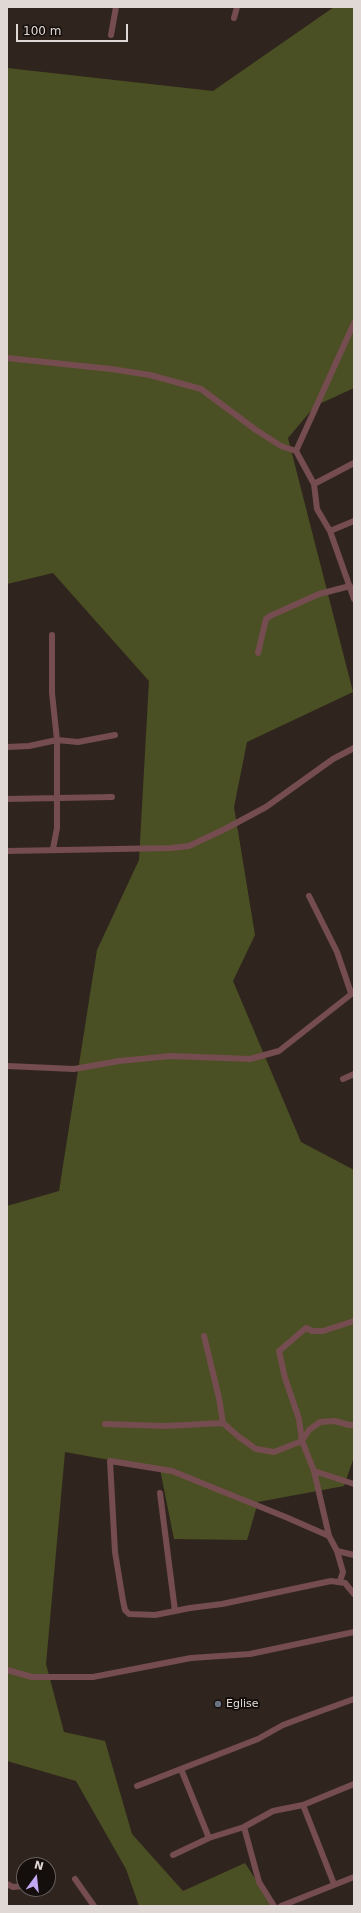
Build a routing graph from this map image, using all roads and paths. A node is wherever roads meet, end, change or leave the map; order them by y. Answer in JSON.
{"nodes":[{"id":1,"x":116,"y":7,"type":"edge"},
{"id":2,"x":237,"y":7,"type":"edge"},
{"id":3,"x":234,"y":18,"type":"dead end"},
{"id":4,"x":111,"y":35,"type":"dead end"},
{"id":5,"x":354,"y":323,"type":"edge"},
{"id":6,"x":7,"y":358,"type":"edge"},
{"id":7,"x":296,"y":451,"type":"junction"},
{"id":8,"x":354,"y":463,"type":"edge"},
{"id":9,"x":314,"y":484,"type":"junction"},
{"id":10,"x":354,"y":521,"type":"edge"},
{"id":11,"x":330,"y":531,"type":"junction"},
{"id":12,"x":350,"y":586,"type":"junction"},
{"id":13,"x":354,"y":599,"type":"edge"},
{"id":14,"x":52,"y":635,"type":"dead end"},
{"id":15,"x":258,"y":653,"type":"dead end"},
{"id":16,"x":115,"y":735,"type":"dead end"},
{"id":17,"x":57,"y":740,"type":"junction"},
{"id":18,"x":7,"y":747,"type":"edge"},
{"id":19,"x":354,"y":748,"type":"edge"},
{"id":20,"x":112,"y":796,"type":"dead end"},
{"id":21,"x":7,"y":798,"type":"edge"},
{"id":22,"x":57,"y":798,"type":"junction"},
{"id":23,"x":53,"y":850,"type":"junction"},
{"id":24,"x":7,"y":851,"type":"edge"},
{"id":25,"x":309,"y":896,"type":"dead end"},
{"id":26,"x":353,"y":993,"type":"edge"},
{"id":27,"x":7,"y":1066,"type":"edge"},
{"id":28,"x":354,"y":1074,"type":"edge"},
{"id":29,"x":343,"y":1079,"type":"dead end"},
{"id":30,"x":354,"y":1321,"type":"edge"},
{"id":31,"x":204,"y":1336,"type":"dead end"},
{"id":32,"x":223,"y":1423,"type":"junction"},
{"id":33,"x":105,"y":1424,"type":"dead end"},
{"id":34,"x":354,"y":1425,"type":"edge"},
{"id":35,"x":302,"y":1441,"type":"junction"},
{"id":36,"x":314,"y":1471,"type":"junction"},
{"id":37,"x":354,"y":1484,"type":"edge"},
{"id":38,"x":160,"y":1493,"type":"dead end"},
{"id":39,"x":329,"y":1536,"type":"junction"},
{"id":40,"x":337,"y":1551,"type":"junction"},
{"id":41,"x":354,"y":1555,"type":"edge"},
{"id":42,"x":340,"y":1581,"type":"junction"},
{"id":43,"x":354,"y":1594,"type":"edge"},
{"id":44,"x":175,"y":1611,"type":"junction"},
{"id":45,"x":354,"y":1632,"type":"edge"},
{"id":46,"x":7,"y":1670,"type":"edge"},
{"id":47,"x":354,"y":1699,"type":"edge"},
{"id":48,"x":181,"y":1769,"type":"junction"},
{"id":49,"x":354,"y":1784,"type":"edge"},
{"id":50,"x":137,"y":1786,"type":"dead end"},
{"id":51,"x":303,"y":1805,"type":"junction"},
{"id":52,"x":244,"y":1827,"type":"junction"},
{"id":53,"x":209,"y":1838,"type":"junction"},
{"id":54,"x":173,"y":1855,"type":"dead end"},
{"id":55,"x":354,"y":1877,"type":"edge"},
{"id":56,"x":75,"y":1879,"type":"dead end"},
{"id":57,"x":334,"y":1884,"type":"junction"},
{"id":58,"x":94,"y":1906,"type":"edge"},
{"id":59,"x":274,"y":1906,"type":"edge"},
{"id":60,"x":281,"y":1906,"type":"edge"}],
"edges":[{"from":1,"to":4,"type":"street"},
{"from":2,"to":3,"type":"street"},
{"from":5,"to":7,"type":"street"},
{"from":6,"to":7,"type":"street"},
{"from":7,"to":9,"type":"street"},
{"from":8,"to":9,"type":"street"},
{"from":9,"to":11,"type":"street"},
{"from":10,"to":11,"type":"street"},
{"from":11,"to":12,"type":"street"},
{"from":12,"to":13,"type":"street"},
{"from":12,"to":15,"type":"street"},
{"from":14,"to":17,"type":"street"},
{"from":16,"to":17,"type":"street"},
{"from":17,"to":18,"type":"street"},
{"from":17,"to":22,"type":"street"},
{"from":19,"to":23,"type":"street"},
{"from":20,"to":22,"type":"street"},
{"from":21,"to":22,"type":"street"},
{"from":22,"to":23,"type":"street"},
{"from":23,"to":24,"type":"street"},
{"from":25,"to":26,"type":"street"},
{"from":26,"to":27,"type":"street"},
{"from":28,"to":29,"type":"street"},
{"from":30,"to":35,"type":"street"},
{"from":31,"to":32,"type":"street"},
{"from":32,"to":33,"type":"street"},
{"from":32,"to":35,"type":"street"},
{"from":34,"to":35,"type":"street"},
{"from":35,"to":36,"type":"street"},
{"from":36,"to":37,"type":"street"},
{"from":36,"to":39,"type":"street"},
{"from":38,"to":44,"type":"street"},
{"from":39,"to":40,"type":"street"},
{"from":39,"to":44,"type":"street"},
{"from":40,"to":41,"type":"street"},
{"from":40,"to":42,"type":"street"},
{"from":42,"to":43,"type":"street"},
{"from":42,"to":44,"type":"street"},
{"from":45,"to":46,"type":"street"},
{"from":47,"to":48,"type":"street"},
{"from":48,"to":50,"type":"street"},
{"from":48,"to":53,"type":"street"},
{"from":49,"to":51,"type":"street"},
{"from":51,"to":52,"type":"street"},
{"from":51,"to":57,"type":"street"},
{"from":52,"to":53,"type":"street"},
{"from":52,"to":59,"type":"street"},
{"from":53,"to":54,"type":"street"},
{"from":55,"to":57,"type":"street"},
{"from":56,"to":58,"type":"street"},
{"from":57,"to":60,"type":"street"}]}
